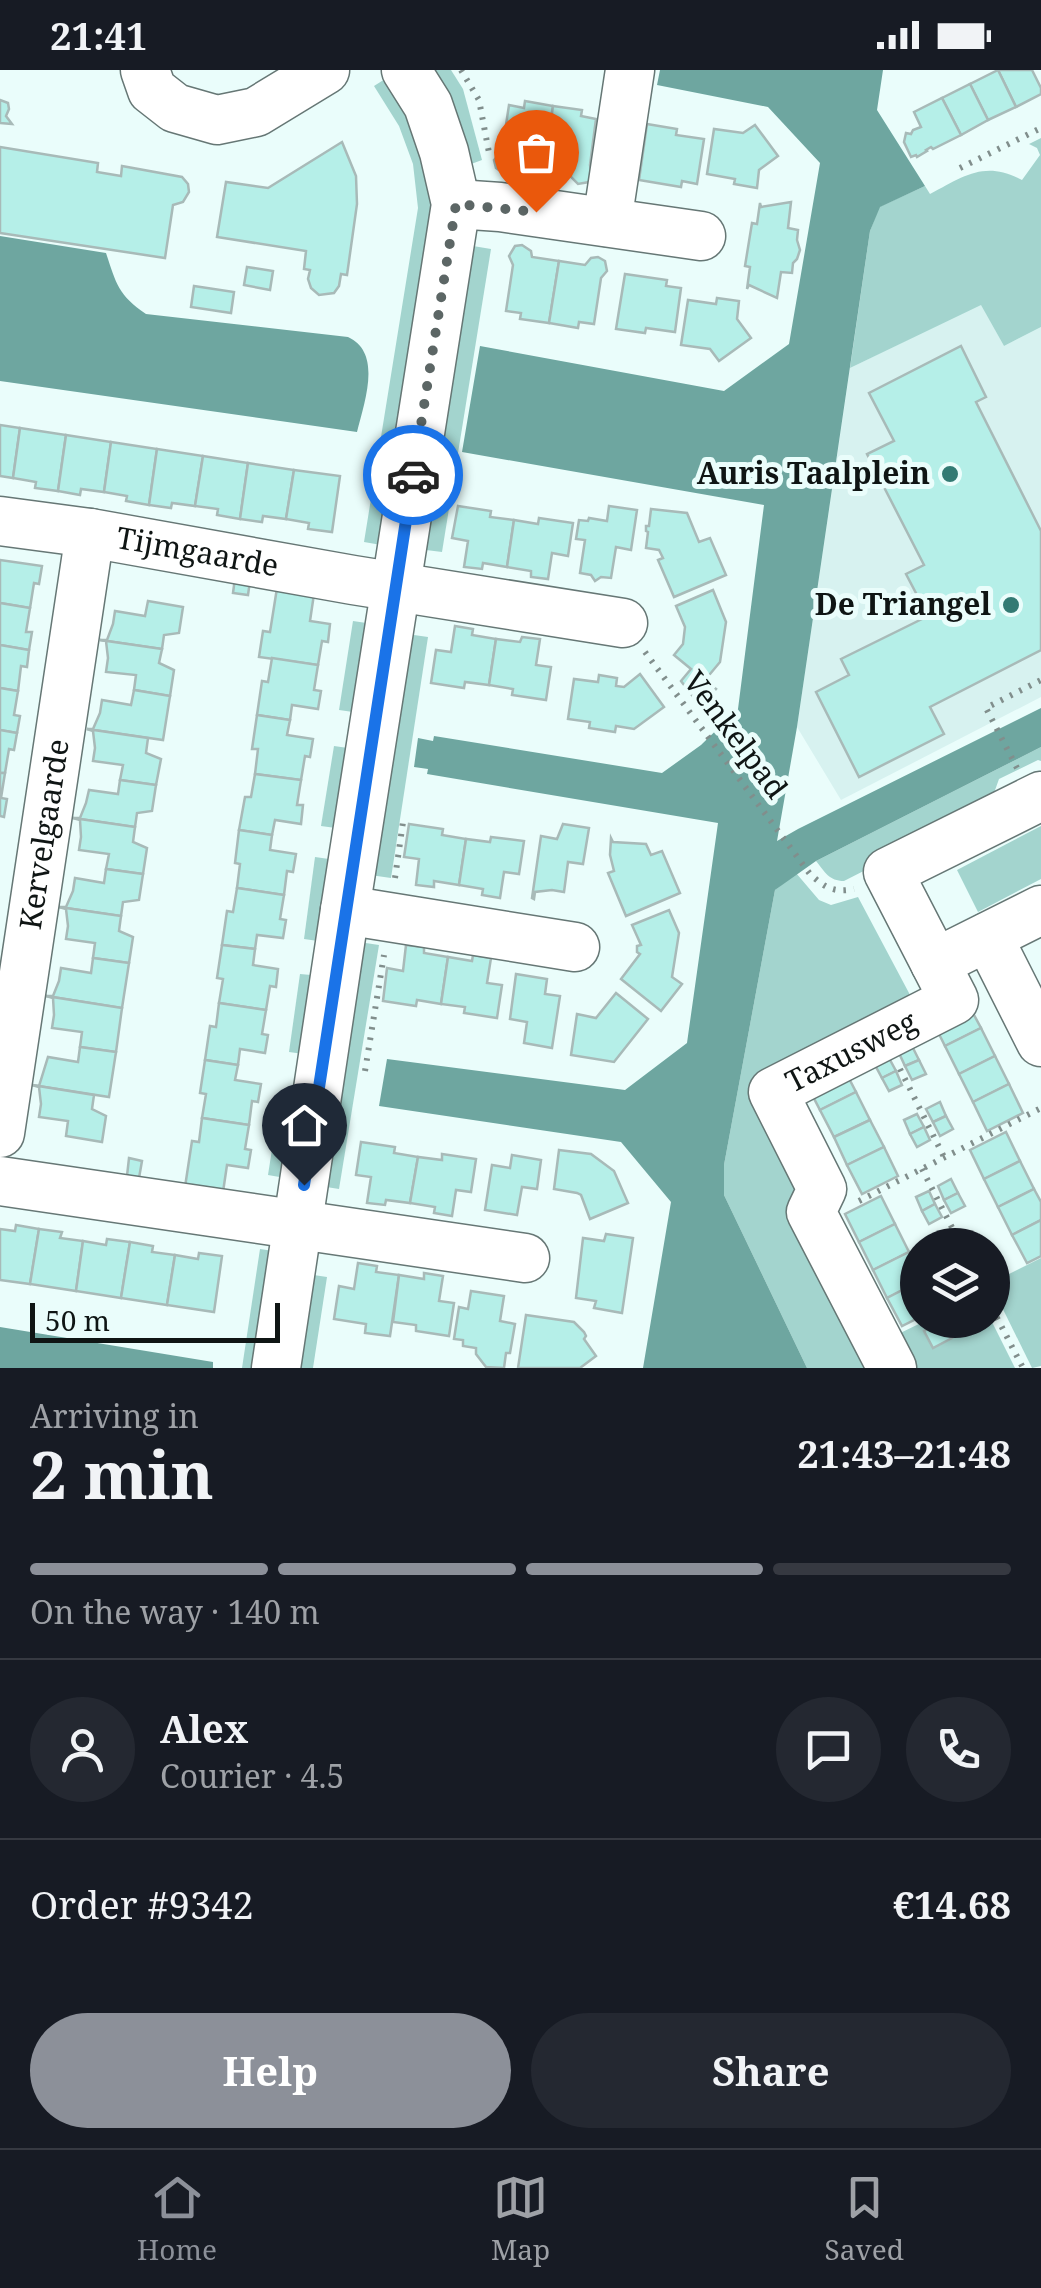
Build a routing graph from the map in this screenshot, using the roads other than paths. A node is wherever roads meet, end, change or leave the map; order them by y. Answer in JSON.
{"nodes":[{"id":1,"x":145,"y":70,"type":"edge"},
{"id":2,"x":325,"y":70,"type":"edge"},
{"id":3,"x":406,"y":70,"type":"edge"},
{"id":4,"x":630,"y":70,"type":"edge"},
{"id":5,"x":456,"y":204,"type":"junction"},
{"id":6,"x":608,"y":222,"type":"junction"},
{"id":7,"x":701,"y":236,"type":"dead end"},
{"id":8,"x":0,"y":522,"type":"edge"},
{"id":9,"x":90,"y":533,"type":"junction"},
{"id":10,"x":395,"y":586,"type":"junction"},
{"id":11,"x":622,"y":623,"type":"road end"},
{"id":12,"x":1037,"y":798,"type":"edge"},
{"id":13,"x":20,"y":859,"type":"edge"},
{"id":14,"x":345,"y":910,"type":"junction"},
{"id":15,"x":1041,"y":910,"type":"edge"},
{"id":16,"x":988,"y":938,"type":"junction"},
{"id":17,"x":575,"y":947,"type":"dead end"},
{"id":18,"x":935,"y":962,"type":"junction"},
{"id":19,"x":1041,"y":1042,"type":"edge"},
{"id":20,"x":0,"y":1133,"type":"edge"},
{"id":21,"x":0,"y":1181,"type":"edge"},
{"id":22,"x":298,"y":1224,"type":"junction"},
{"id":23,"x":524,"y":1258,"type":"dead end"},
{"id":24,"x":276,"y":1368,"type":"edge"},
{"id":25,"x":892,"y":1368,"type":"edge"}],
"edges":[{"from":1,"to":2,"type":"street"},
{"from":3,"to":5,"type":"street"},
{"from":4,"to":6,"type":"street"},
{"from":5,"to":6,"type":"street"},
{"from":5,"to":10,"type":"street"},
{"from":6,"to":7,"type":"street"},
{"from":8,"to":9,"type":"street","name":"Tijmgaarde"},
{"from":9,"to":10,"type":"street","name":"Tijmgaarde"},
{"from":9,"to":13,"type":"street","name":"Kervelgaarde"},
{"from":10,"to":11,"type":"street","name":"Tijmgaarde"},
{"from":10,"to":14,"type":"street"},
{"from":12,"to":18,"type":"street"},
{"from":13,"to":20,"type":"street","name":"Kervelgaarde"},
{"from":14,"to":17,"type":"street"},
{"from":14,"to":22,"type":"street"},
{"from":15,"to":16,"type":"street"},
{"from":16,"to":18,"type":"street"},
{"from":16,"to":19,"type":"street"},
{"from":18,"to":25,"type":"street","name":"Taxusweg"},
{"from":21,"to":22,"type":"street"},
{"from":22,"to":23,"type":"street"},
{"from":22,"to":24,"type":"street"}]}
